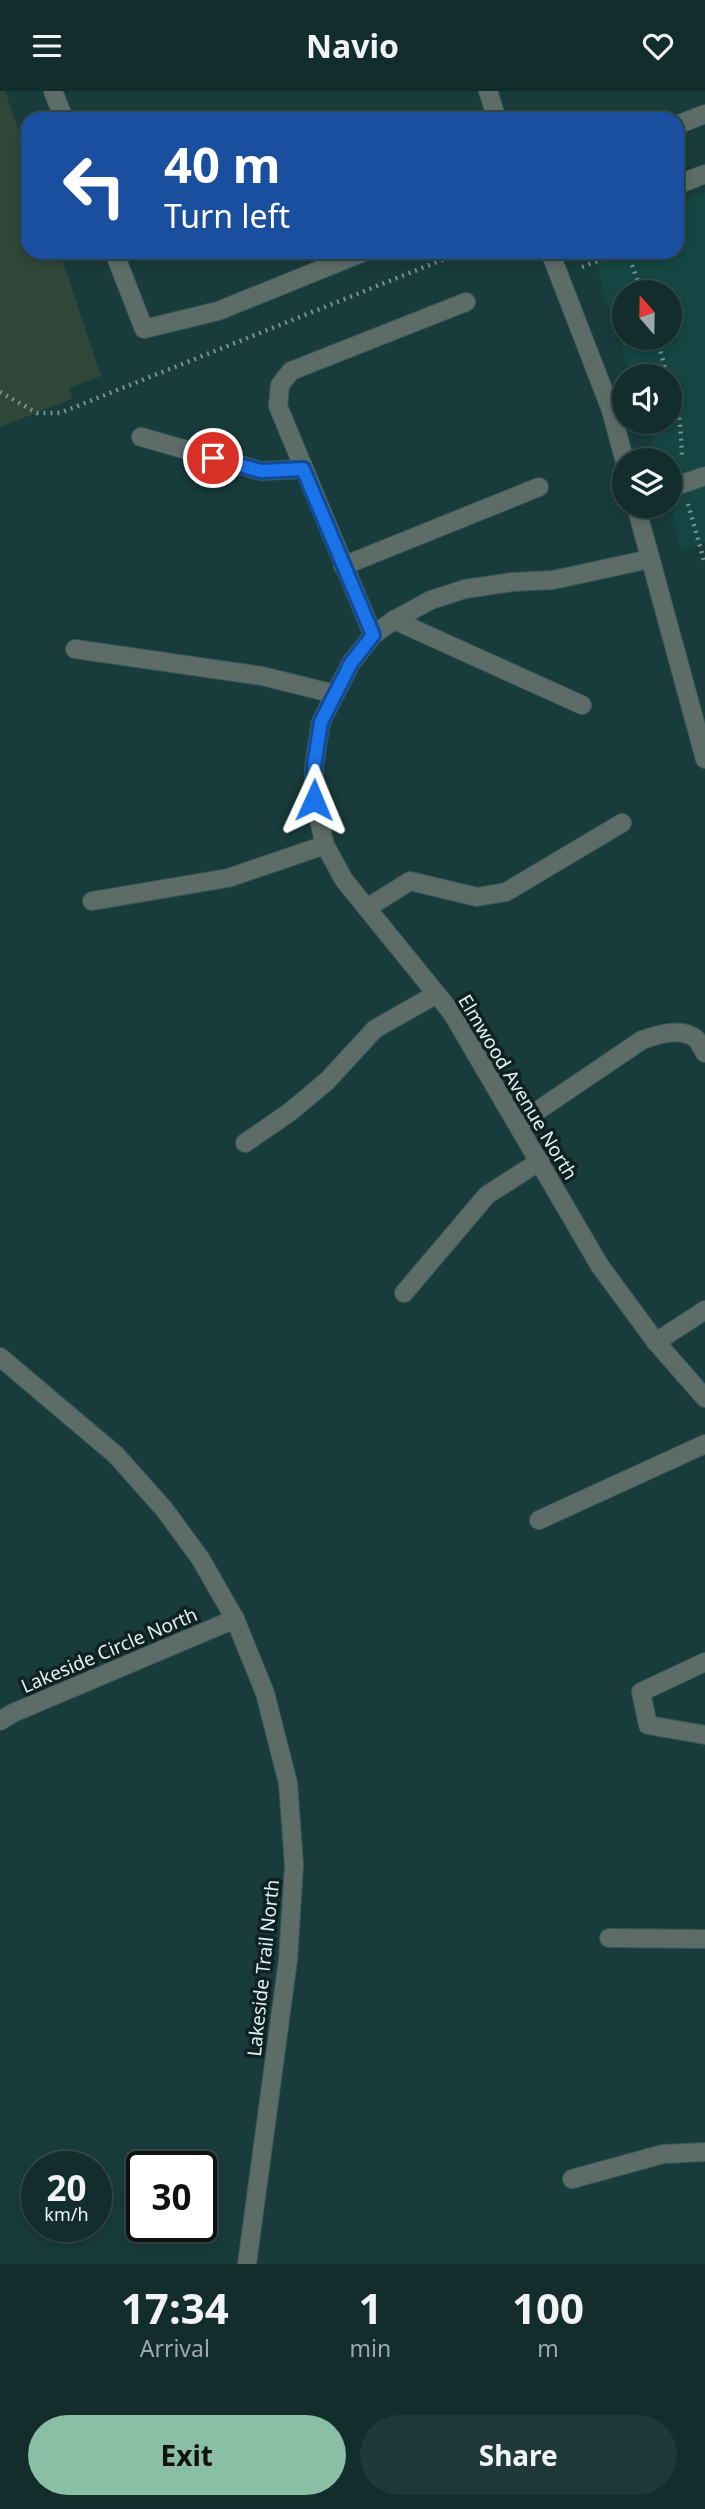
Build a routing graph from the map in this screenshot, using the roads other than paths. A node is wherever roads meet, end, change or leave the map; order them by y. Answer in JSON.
{"nodes":[{"id":1,"x":53,"y":91,"type":"edge"},
{"id":2,"x":488,"y":91,"type":"edge"},
{"id":3,"x":61,"y":112,"type":"edge"},
{"id":4,"x":495,"y":112,"type":"edge"},
{"id":5,"x":705,"y":114,"type":"edge"},
{"id":6,"x":684,"y":122,"type":"edge"},
{"id":7,"x":705,"y":174,"type":"edge"},
{"id":8,"x":684,"y":182,"type":"edge"},
{"id":9,"x":117,"y":259,"type":"edge"},
{"id":10,"x":347,"y":259,"type":"edge"},
{"id":11,"x":553,"y":259,"type":"edge"},
{"id":12,"x":466,"y":302,"type":"dead end"},
{"id":13,"x":141,"y":437,"type":"dead end"},
{"id":14,"x":621,"y":448,"type":"edge"},
{"id":15,"x":303,"y":469,"type":"junction"},
{"id":16,"x":705,"y":477,"type":"edge"},
{"id":17,"x":682,"y":484,"type":"edge"},
{"id":18,"x":539,"y":487,"type":"dead end"},
{"id":19,"x":639,"y":518,"type":"edge"},
{"id":20,"x":650,"y":559,"type":"junction"},
{"id":21,"x":343,"y":566,"type":"junction"},
{"id":22,"x":394,"y":620,"type":"junction"},
{"id":23,"x":373,"y":635,"type":"junction"},
{"id":24,"x":75,"y":649,"type":"dead end"},
{"id":25,"x":335,"y":694,"type":"junction"},
{"id":26,"x":582,"y":705,"type":"dead end"},
{"id":27,"x":705,"y":759,"type":"edge"},
{"id":28,"x":622,"y":823,"type":"dead end"},
{"id":29,"x":325,"y":845,"type":"junction"},
{"id":30,"x":92,"y":901,"type":"dead end"},
{"id":31,"x":366,"y":908,"type":"junction"},
{"id":32,"x":435,"y":995,"type":"junction"},
{"id":33,"x":705,"y":1053,"type":"edge"},
{"id":34,"x":518,"y":1124,"type":"junction"},
{"id":35,"x":245,"y":1143,"type":"dead end"},
{"id":36,"x":540,"y":1161,"type":"junction"},
{"id":37,"x":404,"y":1293,"type":"dead end"},
{"id":38,"x":705,"y":1310,"type":"edge"},
{"id":39,"x":656,"y":1342,"type":"junction"},
{"id":40,"x":0,"y":1357,"type":"edge"},
{"id":41,"x":705,"y":1398,"type":"edge"},
{"id":42,"x":705,"y":1444,"type":"edge"},
{"id":43,"x":539,"y":1520,"type":"dead end"},
{"id":44,"x":234,"y":1619,"type":"junction"},
{"id":45,"x":705,"y":1661,"type":"edge"},
{"id":46,"x":0,"y":1721,"type":"edge"},
{"id":47,"x":705,"y":1735,"type":"edge"},
{"id":48,"x":609,"y":1938,"type":"dead end"},
{"id":49,"x":705,"y":1938,"type":"edge"},
{"id":50,"x":705,"y":2152,"type":"edge"},
{"id":51,"x":572,"y":2179,"type":"dead end"},
{"id":52,"x":247,"y":2264,"type":"edge"}],
"edges":[{"from":1,"to":3,"type":"street"},
{"from":2,"to":4,"type":"street"},
{"from":5,"to":6,"type":"street"},
{"from":7,"to":8,"type":"street"},
{"from":9,"to":10,"type":"street"},
{"from":11,"to":14,"type":"street"},
{"from":12,"to":15,"type":"street"},
{"from":13,"to":15,"type":"street"},
{"from":15,"to":21,"type":"street"},
{"from":16,"to":17,"type":"street"},
{"from":18,"to":21,"type":"street"},
{"from":19,"to":20,"type":"street"},
{"from":20,"to":22,"type":"street","name":"Elmwood Avenue North"},
{"from":20,"to":27,"type":"street"},
{"from":21,"to":23,"type":"street"},
{"from":22,"to":23,"type":"street","name":"Elmwood Avenue North"},
{"from":22,"to":26,"type":"street"},
{"from":23,"to":25,"type":"street","name":"Elmwood Avenue North"},
{"from":24,"to":25,"type":"street"},
{"from":25,"to":29,"type":"street","name":"Elmwood Avenue North"},
{"from":28,"to":31,"type":"street"},
{"from":29,"to":30,"type":"street"},
{"from":29,"to":31,"type":"street","name":"Elmwood Avenue North"},
{"from":31,"to":32,"type":"street","name":"Elmwood Avenue North"},
{"from":32,"to":34,"type":"street","name":"Elmwood Avenue North"},
{"from":32,"to":35,"type":"street"},
{"from":33,"to":34,"type":"street"},
{"from":34,"to":36,"type":"street","name":"Elmwood Avenue North"},
{"from":36,"to":37,"type":"street"},
{"from":36,"to":39,"type":"street","name":"Elmwood Avenue North"},
{"from":38,"to":39,"type":"street"},
{"from":39,"to":41,"type":"street","name":"Elmwood Avenue North"},
{"from":40,"to":44,"type":"street","name":"Lakeside Trail North"},
{"from":42,"to":43,"type":"street"},
{"from":44,"to":46,"type":"street","name":"Lakeside Circle North"},
{"from":44,"to":52,"type":"street","name":"Lakeside Trail North"},
{"from":45,"to":47,"type":"street"},
{"from":48,"to":49,"type":"street"},
{"from":50,"to":51,"type":"street"}]}
